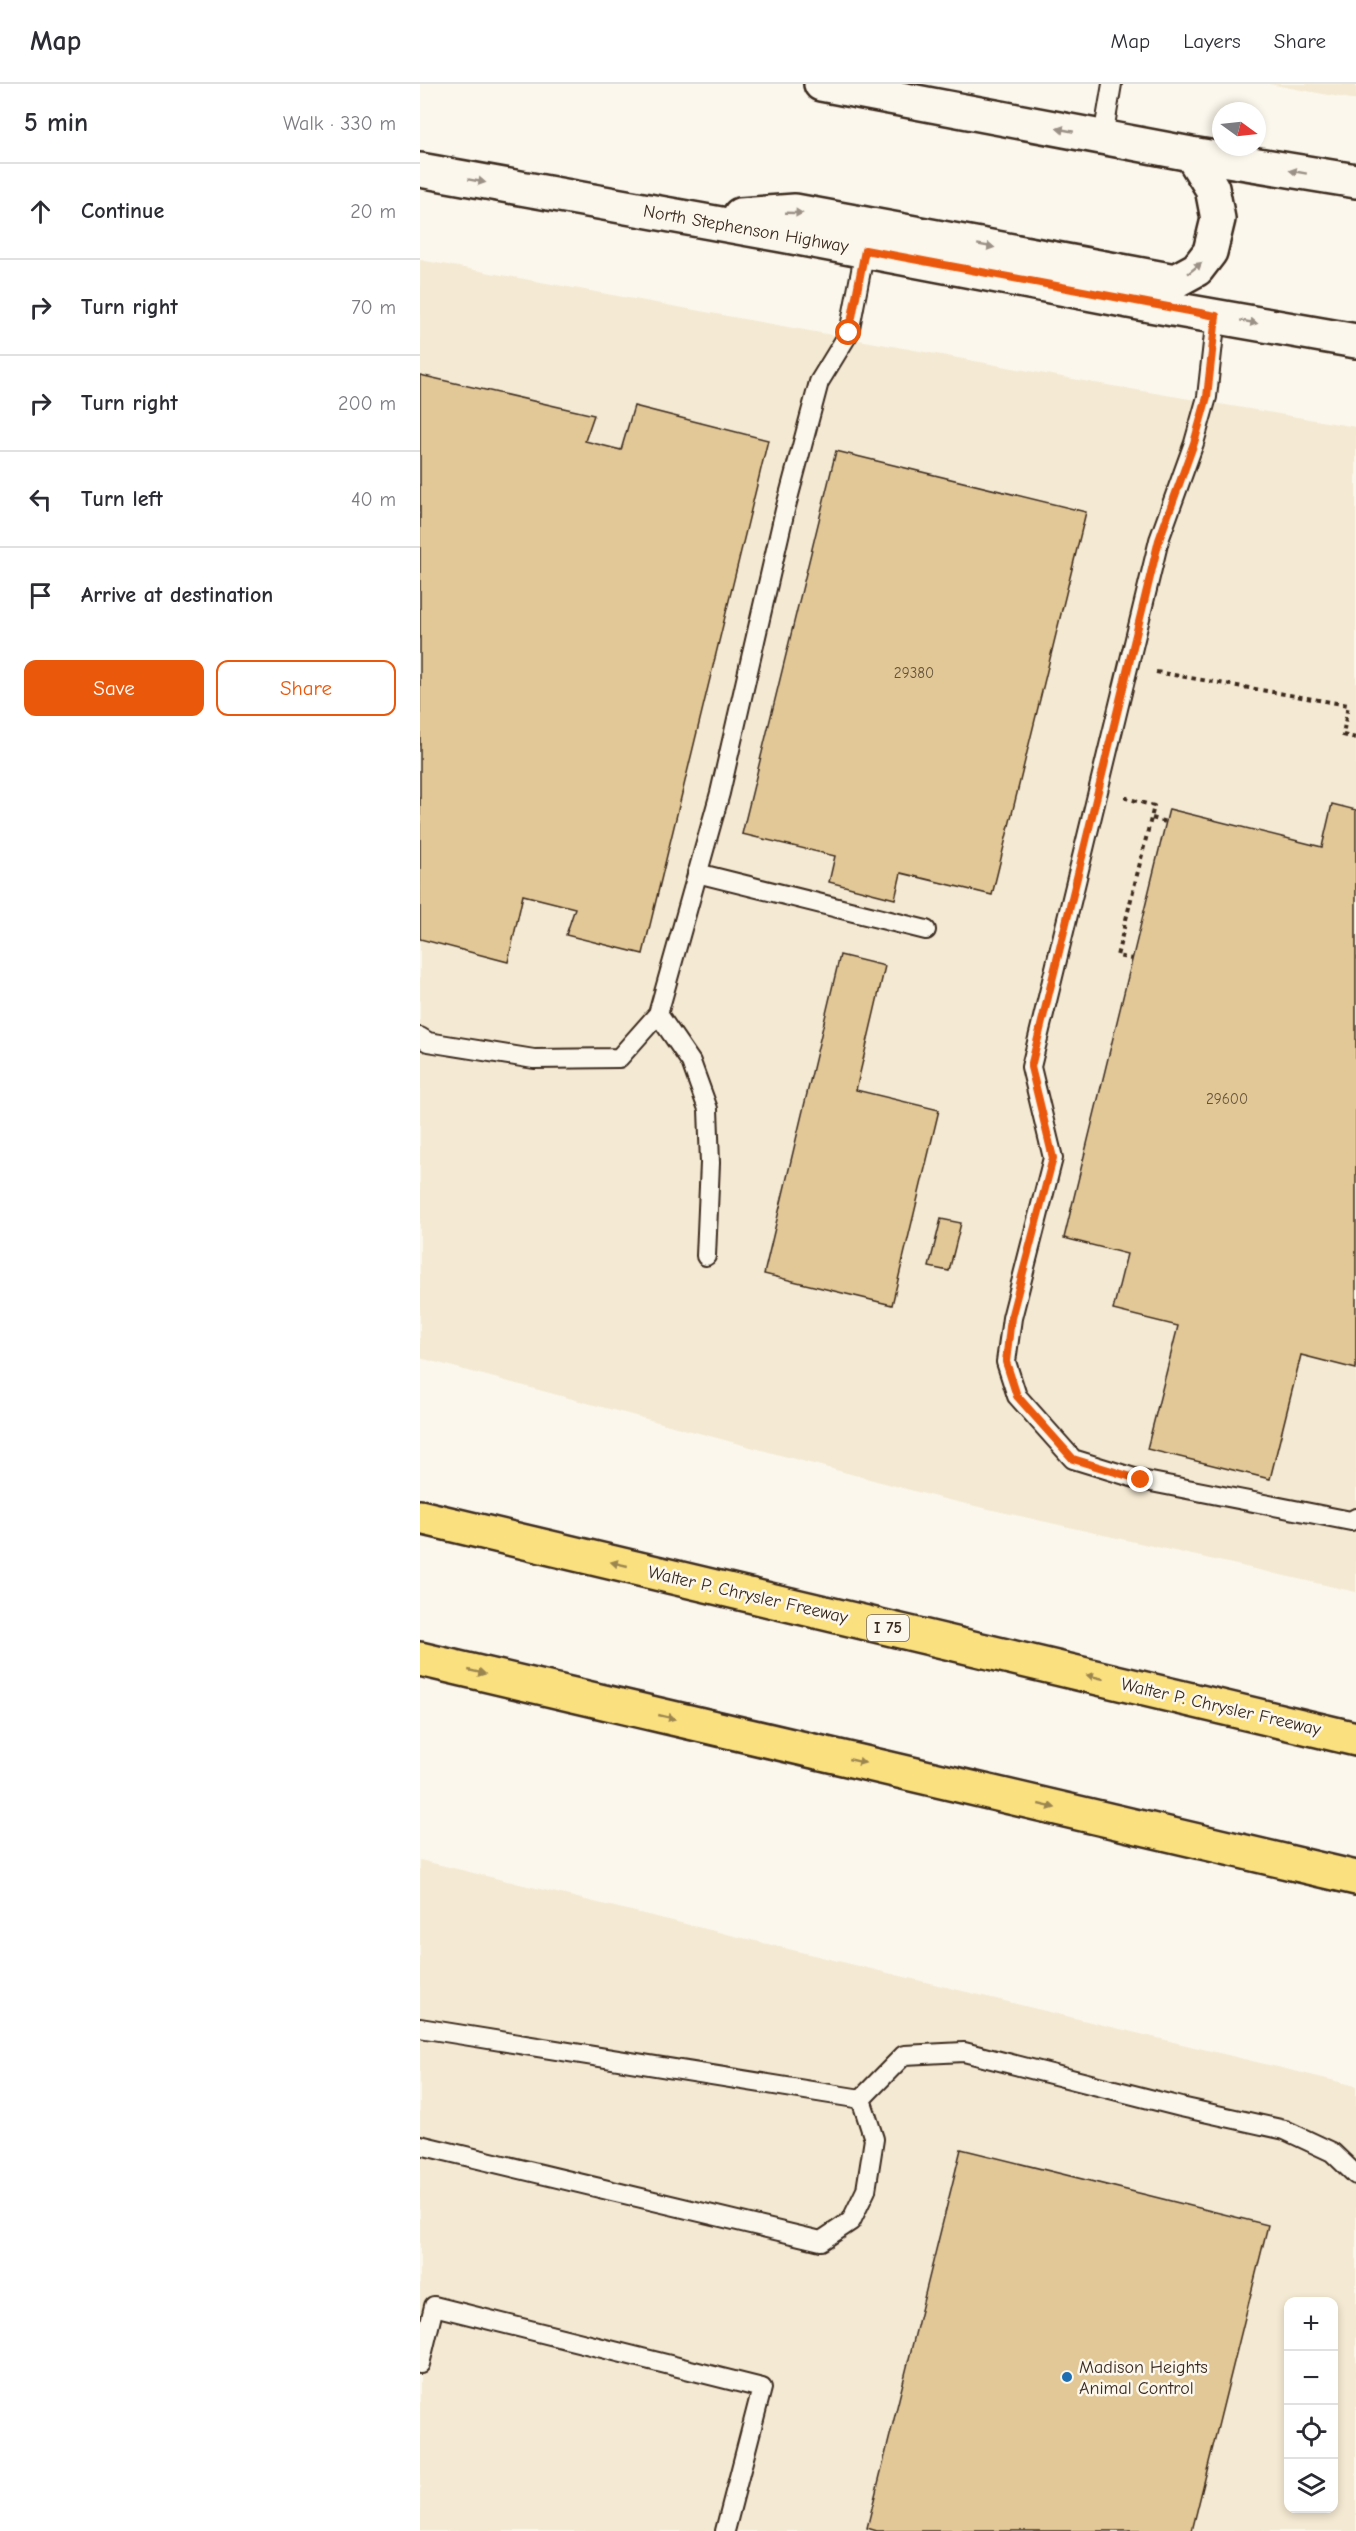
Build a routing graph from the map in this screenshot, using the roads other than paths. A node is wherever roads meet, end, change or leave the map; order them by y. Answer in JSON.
{"nodes":[{"id":1,"x":821,"y":84,"type":"edge"},
{"id":2,"x":1112,"y":84,"type":"edge"},
{"id":3,"x":1103,"y":137,"type":"junction"},
{"id":4,"x":1191,"y":154,"type":"junction"},
{"id":5,"x":420,"y":170,"type":"edge"},
{"id":6,"x":1356,"y":182,"type":"edge"},
{"id":7,"x":694,"y":218,"type":"junction"},
{"id":8,"x":865,"y":250,"type":"junction"},
{"id":9,"x":1216,"y":316,"type":"junction"},
{"id":10,"x":1356,"y":341,"type":"edge"},
{"id":11,"x":697,"y":873,"type":"junction"},
{"id":12,"x":926,"y":930,"type":"dead end"},
{"id":13,"x":658,"y":1014,"type":"junction"},
{"id":14,"x":420,"y":1037,"type":"edge"},
{"id":15,"x":706,"y":1256,"type":"dead end"},
{"id":16,"x":420,"y":1517,"type":"edge"},
{"id":17,"x":1356,"y":1518,"type":"edge"},
{"id":18,"x":420,"y":1659,"type":"edge"},
{"id":19,"x":1356,"y":1739,"type":"edge"},
{"id":20,"x":1356,"y":1878,"type":"edge"},
{"id":21,"x":420,"y":2028,"type":"edge"},
{"id":22,"x":861,"y":2099,"type":"junction"},
{"id":23,"x":420,"y":2145,"type":"edge"},
{"id":24,"x":1356,"y":2175,"type":"edge"},
{"id":25,"x":420,"y":2364,"type":"edge"},
{"id":26,"x":725,"y":2531,"type":"edge"}],
"edges":[{"from":3,"to":1,"type":"main road","one_way":true},
{"from":2,"to":3,"type":"lane"},
{"from":3,"to":4,"type":"main road"},
{"from":6,"to":4,"type":"main road","one_way":true},
{"from":7,"to":4,"type":"main road","one_way":true},
{"from":5,"to":7,"type":"main road","name":"North Stephenson Highway","one_way":true},
{"from":7,"to":8,"type":"main road","name":"North Stephenson Highway"},
{"from":8,"to":9,"type":"main road","name":"North Stephenson Highway"},
{"from":8,"to":11,"type":"lane"},
{"from":9,"to":10,"type":"main road","name":"North Stephenson Highway","one_way":true},
{"from":9,"to":17,"type":"lane"},
{"from":11,"to":12,"type":"lane"},
{"from":11,"to":13,"type":"lane"},
{"from":13,"to":14,"type":"lane"},
{"from":13,"to":15,"type":"lane"},
{"from":19,"to":16,"type":"highway","name":"Walter P. Chrysler Freeway","number":"I 75","one_way":true},
{"from":18,"to":20,"type":"highway","one_way":true},
{"from":21,"to":22,"type":"lane"},
{"from":22,"to":23,"type":"lane"},
{"from":22,"to":24,"type":"lane"},
{"from":25,"to":26,"type":"lane"}]}
